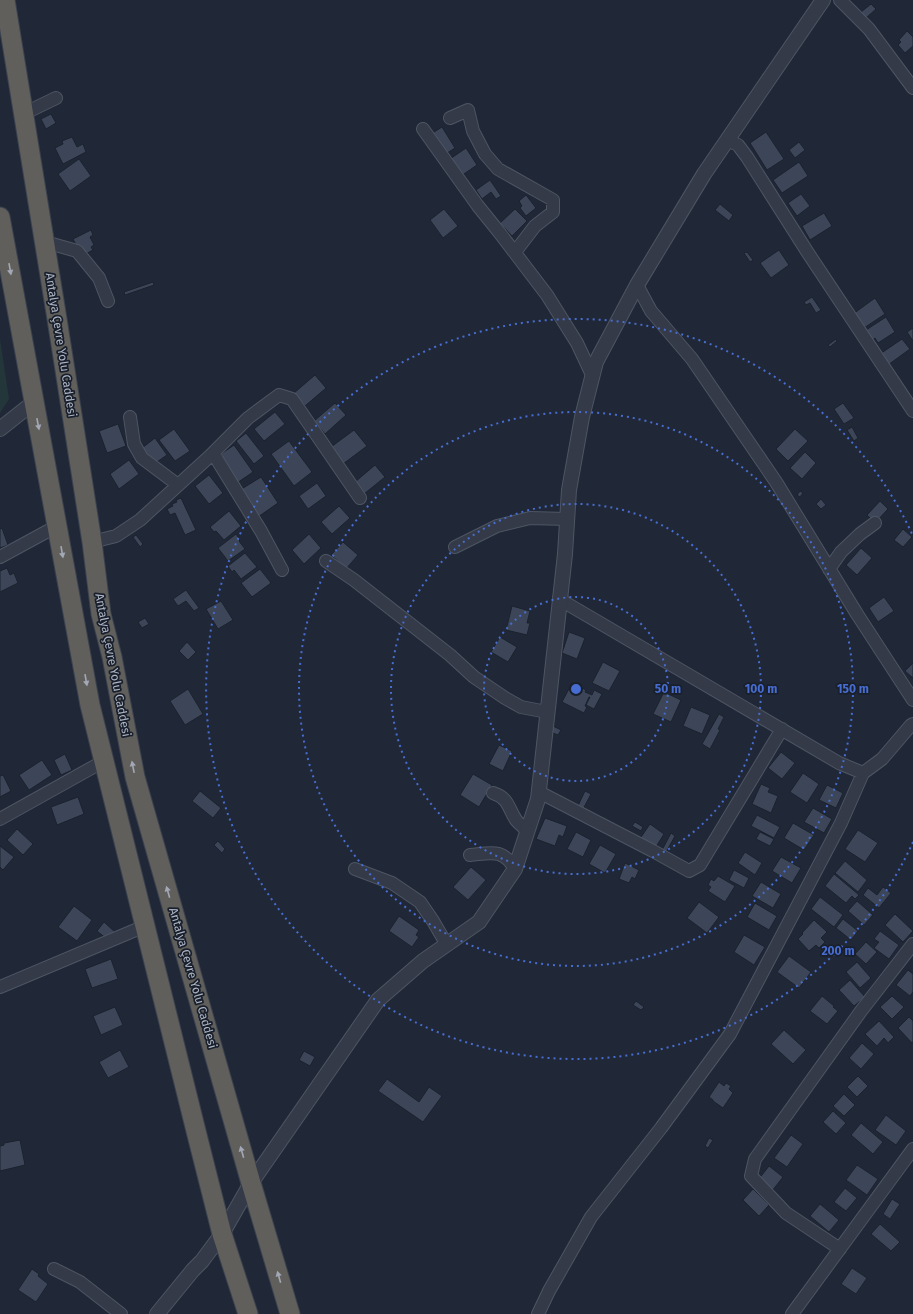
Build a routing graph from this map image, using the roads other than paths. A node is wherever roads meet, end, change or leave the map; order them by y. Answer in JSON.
{"nodes":[{"id":1,"x":5,"y":0,"type":"edge"},
{"id":2,"x":823,"y":0,"type":"edge"},
{"id":3,"x":840,"y":0,"type":"edge"},
{"id":4,"x":913,"y":88,"type":"edge"},
{"id":5,"x":56,"y":98,"type":"dead end"},
{"id":6,"x":23,"y":114,"type":"junction"},
{"id":7,"x":450,"y":118,"type":"dead end"},
{"id":8,"x":422,"y":129,"type":"dead end"},
{"id":9,"x":727,"y":140,"type":"junction"},
{"id":10,"x":0,"y":217,"type":"edge"},
{"id":11,"x":45,"y":242,"type":"junction"},
{"id":12,"x":515,"y":252,"type":"junction"},
{"id":13,"x":637,"y":285,"type":"junction"},
{"id":14,"x":108,"y":301,"type":"dead end"},
{"id":15,"x":592,"y":377,"type":"junction"},
{"id":16,"x":34,"y":402,"type":"junction"},
{"id":17,"x":913,"y":411,"type":"edge"},
{"id":18,"x":130,"y":417,"type":"dead end"},
{"id":19,"x":0,"y":429,"type":"edge"},
{"id":20,"x":213,"y":453,"type":"junction"},
{"id":21,"x":178,"y":485,"type":"junction"},
{"id":22,"x":360,"y":498,"type":"dead end"},
{"id":23,"x":567,"y":519,"type":"junction"},
{"id":24,"x":875,"y":523,"type":"dead end"},
{"id":25,"x":57,"y":526,"type":"junction"},
{"id":26,"x":92,"y":542,"type":"junction"},
{"id":27,"x":454,"y":547,"type":"dead end"},
{"id":28,"x":0,"y":557,"type":"edge"},
{"id":29,"x":326,"y":561,"type":"dead end"},
{"id":30,"x":829,"y":569,"type":"junction"},
{"id":31,"x":282,"y":570,"type":"dead end"},
{"id":32,"x":560,"y":599,"type":"junction"},
{"id":33,"x":913,"y":700,"type":"edge"},
{"id":34,"x":547,"y":712,"type":"junction"},
{"id":35,"x":913,"y":724,"type":"edge"},
{"id":36,"x":782,"y":730,"type":"junction"},
{"id":37,"x":104,"y":761,"type":"junction"},
{"id":38,"x":863,"y":773,"type":"junction"},
{"id":39,"x":539,"y":792,"type":"junction"},
{"id":40,"x":493,"y":794,"type":"dead end"},
{"id":41,"x":0,"y":819,"type":"edge"},
{"id":42,"x":528,"y":831,"type":"junction"},
{"id":43,"x":470,"y":855,"type":"dead end"},
{"id":44,"x":355,"y":869,"type":"dead end"},
{"id":45,"x":515,"y":869,"type":"junction"},
{"id":46,"x":146,"y":926,"type":"junction"},
{"id":47,"x":913,"y":944,"type":"edge"},
{"id":48,"x":447,"y":945,"type":"junction"},
{"id":49,"x":0,"y":987,"type":"edge"},
{"id":50,"x":913,"y":1152,"type":"edge"},
{"id":51,"x":251,"y":1183,"type":"junction"},
{"id":52,"x":222,"y":1234,"type":"junction"},
{"id":53,"x":840,"y":1250,"type":"junction"},
{"id":54,"x":54,"y":1269,"type":"dead end"},
{"id":55,"x":121,"y":1314,"type":"edge"},
{"id":56,"x":157,"y":1314,"type":"edge"},
{"id":57,"x":248,"y":1314,"type":"edge"},
{"id":58,"x":290,"y":1314,"type":"edge"},
{"id":59,"x":538,"y":1314,"type":"edge"},
{"id":60,"x":792,"y":1314,"type":"edge"}],
"edges":[{"from":1,"to":6,"type":"highway","name":"Antalya Çevre Yolu Caddesi"},
{"from":2,"to":9,"type":"street"},
{"from":3,"to":4,"type":"street"},
{"from":5,"to":6,"type":"street"},
{"from":6,"to":11,"type":"highway","name":"Antalya Çevre Yolu Caddesi"},
{"from":7,"to":12,"type":"street"},
{"from":8,"to":12,"type":"street"},
{"from":9,"to":13,"type":"street"},
{"from":9,"to":17,"type":"street"},
{"from":10,"to":16,"type":"highway","one_way":true},
{"from":11,"to":14,"type":"street"},
{"from":11,"to":26,"type":"highway","name":"Antalya Çevre Yolu Caddesi"},
{"from":12,"to":15,"type":"street"},
{"from":13,"to":15,"type":"street"},
{"from":13,"to":30,"type":"street"},
{"from":15,"to":23,"type":"street"},
{"from":16,"to":19,"type":"street"},
{"from":16,"to":25,"type":"highway","one_way":true},
{"from":18,"to":21,"type":"street"},
{"from":20,"to":21,"type":"street"},
{"from":20,"to":22,"type":"street"},
{"from":20,"to":31,"type":"street"},
{"from":21,"to":26,"type":"street"},
{"from":23,"to":27,"type":"street"},
{"from":23,"to":32,"type":"street"},
{"from":24,"to":30,"type":"street"},
{"from":25,"to":28,"type":"street"},
{"from":25,"to":37,"type":"highway","one_way":true},
{"from":51,"to":26,"type":"highway","name":"Antalya Çevre Yolu Caddesi","one_way":true},
{"from":29,"to":34,"type":"street"},
{"from":30,"to":33,"type":"street"},
{"from":32,"to":34,"type":"street"},
{"from":32,"to":36,"type":"street"},
{"from":34,"to":39,"type":"street"},
{"from":35,"to":38,"type":"street"},
{"from":36,"to":38,"type":"street"},
{"from":36,"to":39,"type":"street"},
{"from":37,"to":41,"type":"street"},
{"from":37,"to":46,"type":"highway"},
{"from":38,"to":59,"type":"street"},
{"from":39,"to":42,"type":"street"},
{"from":40,"to":42,"type":"street"},
{"from":42,"to":45,"type":"street"},
{"from":43,"to":45,"type":"street"},
{"from":44,"to":48,"type":"street"},
{"from":45,"to":48,"type":"street"},
{"from":46,"to":49,"type":"street"},
{"from":46,"to":52,"type":"highway"},
{"from":47,"to":53,"type":"street"},
{"from":48,"to":51,"type":"street"},
{"from":50,"to":53,"type":"street"},
{"from":51,"to":52,"type":"street"},
{"from":58,"to":51,"type":"highway","name":"Antalya Çevre Yolu Caddesi","one_way":true},
{"from":52,"to":56,"type":"street"},
{"from":52,"to":57,"type":"highway"},
{"from":53,"to":60,"type":"street"},
{"from":54,"to":55,"type":"street"}]}
